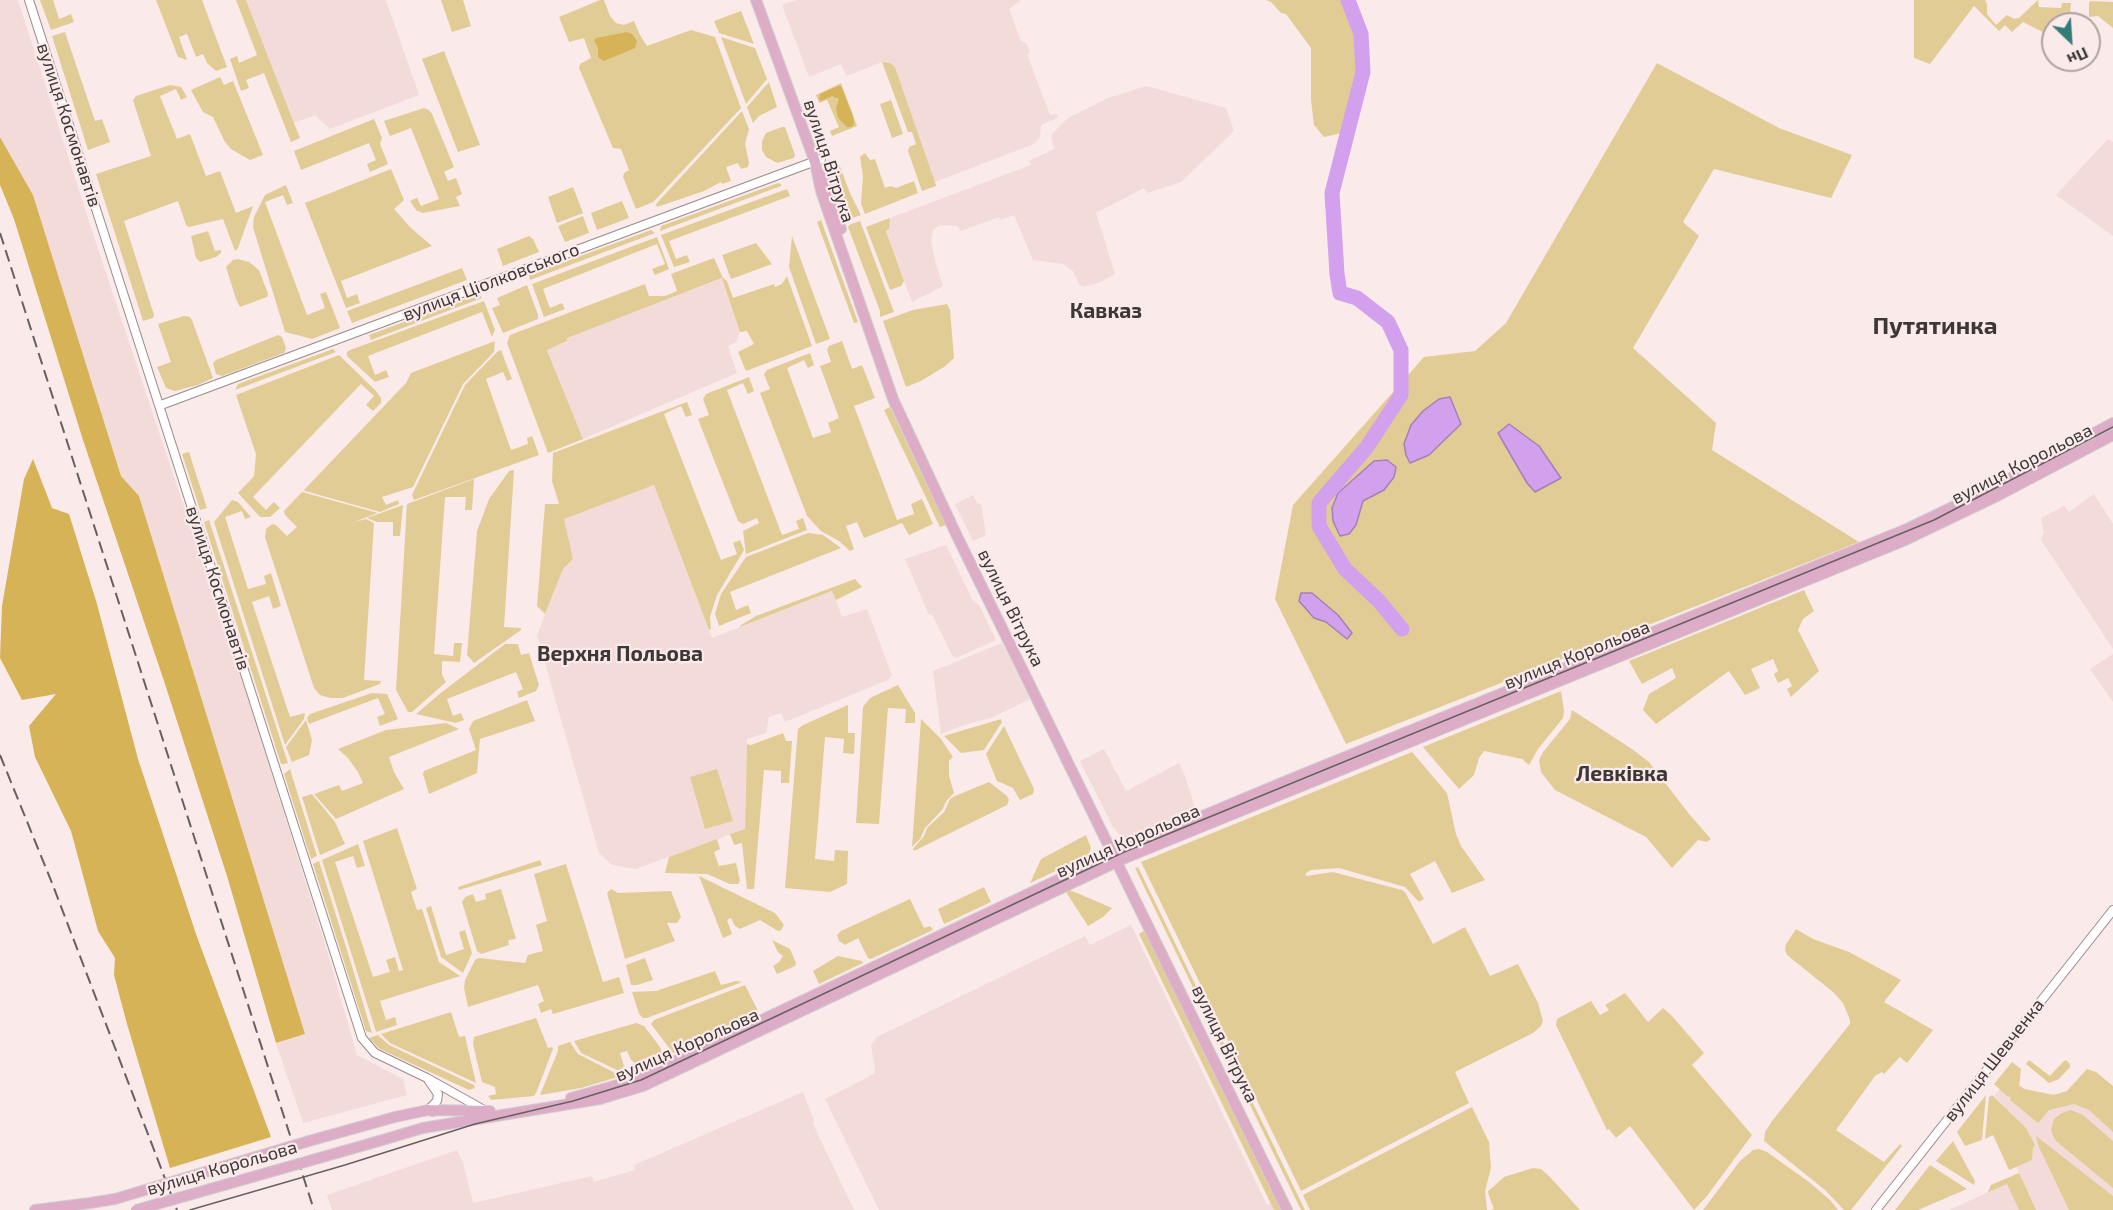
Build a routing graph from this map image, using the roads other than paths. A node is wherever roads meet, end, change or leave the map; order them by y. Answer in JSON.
{"nodes":[{"id":1,"x":29,"y":0,"type":"edge"},
{"id":2,"x":756,"y":0,"type":"edge"},
{"id":3,"x":762,"y":0,"type":"edge"},
{"id":4,"x":818,"y":160,"type":"junction"},
{"id":5,"x":161,"y":405,"type":"junction"},
{"id":6,"x":2113,"y":423,"type":"edge"},
{"id":7,"x":2113,"y":435,"type":"edge"},
{"id":8,"x":1118,"y":856,"type":"junction"},
{"id":9,"x":2113,"y":910,"type":"edge"},
{"id":10,"x":427,"y":1078,"type":"junction"},
{"id":11,"x":428,"y":1110,"type":"junction"},
{"id":12,"x":486,"y":1111,"type":"junction"},
{"id":13,"x":512,"y":1113,"type":"junction"},
{"id":14,"x":465,"y":1121,"type":"junction"},
{"id":15,"x":423,"y":1128,"type":"junction"},
{"id":16,"x":35,"y":1210,"type":"edge"},
{"id":17,"x":136,"y":1210,"type":"edge"},
{"id":18,"x":1287,"y":1210,"type":"edge"},
{"id":19,"x":1294,"y":1210,"type":"edge"},
{"id":20,"x":1876,"y":1210,"type":"edge"}],
"edges":[{"from":1,"to":5,"type":"street","name":"вулиця Космонавтів"},
{"from":2,"to":4,"type":"main road","name":"вулиця Вітрука"},
{"from":3,"to":4,"type":"main road","name":"вулиця Вітрука"},
{"from":4,"to":5,"type":"street","name":"вулиця Ціолковського"},
{"from":4,"to":8,"type":"main road","name":"вулиця Вітрука"},
{"from":5,"to":10,"type":"street","name":"вулиця Космонавтів"},
{"from":6,"to":8,"type":"main road","name":"вулиця Корольова"},
{"from":7,"to":8,"type":"main road","name":"вулиця Корольова"},
{"from":8,"to":12,"type":"main road","name":"вулиця Корольова"},
{"from":8,"to":13,"type":"main road","name":"вулиця Корольова"},
{"from":8,"to":18,"type":"main road","name":"вулиця Вітрука"},
{"from":8,"to":19,"type":"main road","name":"вулиця Вітрука"},
{"from":9,"to":20,"type":"street","name":"вулиця Шевченка"},
{"from":10,"to":11,"type":"street"},
{"from":10,"to":12,"type":"street","name":"вулиця Космонавтів"},
{"from":11,"to":12,"type":"main road","name":"вулиця Корольова"},
{"from":11,"to":14,"type":"main road"},
{"from":11,"to":15,"type":"main road"},
{"from":11,"to":16,"type":"main road","name":"вулиця Корольова","bridge":true},
{"from":12,"to":13,"type":"main road"},
{"from":13,"to":14,"type":"main road","name":"вулиця Корольова"},
{"from":14,"to":15,"type":"main road","name":"вулиця Корольова"},
{"from":15,"to":17,"type":"main road","name":"вулиця Корольова","bridge":true}]}
